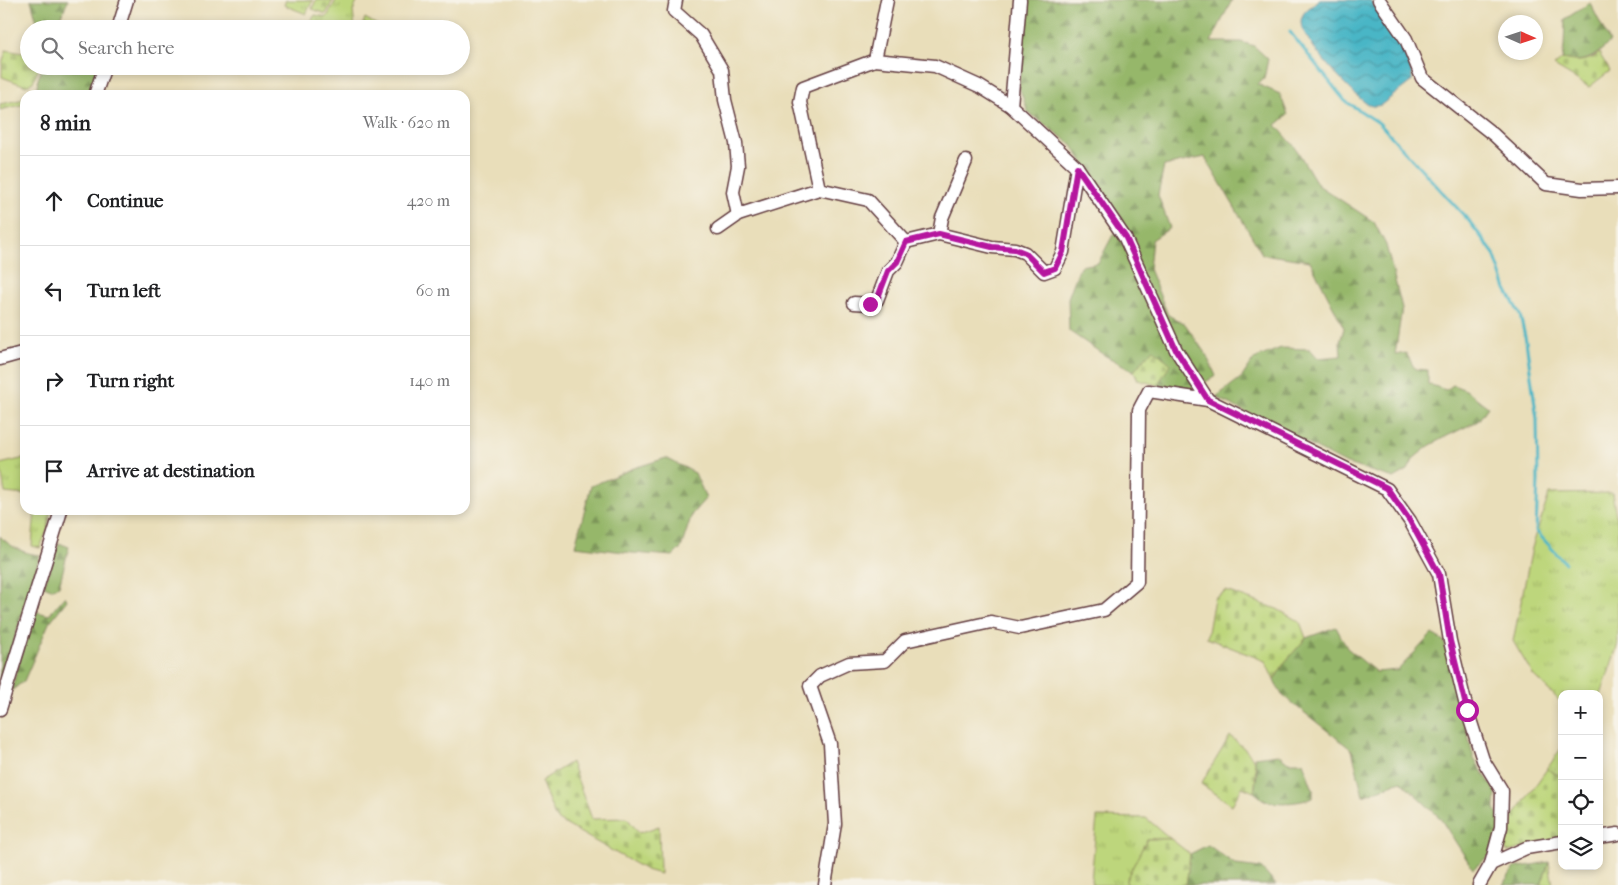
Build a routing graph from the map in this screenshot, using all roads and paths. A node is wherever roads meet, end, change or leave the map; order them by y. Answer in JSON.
{"nodes":[{"id":1,"x":127,"y":0,"type":"edge"},
{"id":2,"x":676,"y":0,"type":"edge"},
{"id":3,"x":887,"y":0,"type":"edge"},
{"id":4,"x":1020,"y":0,"type":"edge"},
{"id":5,"x":1379,"y":0,"type":"edge"},
{"id":6,"x":121,"y":20,"type":"edge"},
{"id":7,"x":875,"y":60,"type":"junction"},
{"id":8,"x":102,"y":75,"type":"edge"},
{"id":9,"x":98,"y":90,"type":"edge"},
{"id":10,"x":1012,"y":106,"type":"junction"},
{"id":11,"x":966,"y":161,"type":"dead end"},
{"id":12,"x":1077,"y":167,"type":"junction"},
{"id":13,"x":1618,"y":188,"type":"edge"},
{"id":14,"x":819,"y":189,"type":"junction"},
{"id":15,"x":738,"y":215,"type":"junction"},
{"id":16,"x":718,"y":229,"type":"dead end"},
{"id":17,"x":939,"y":234,"type":"junction"},
{"id":18,"x":906,"y":242,"type":"junction"},
{"id":19,"x":854,"y":303,"type":"dead end"},
{"id":20,"x":20,"y":353,"type":"edge"},
{"id":21,"x":0,"y":359,"type":"edge"},
{"id":22,"x":1208,"y":400,"type":"junction"},
{"id":23,"x":60,"y":515,"type":"edge"},
{"id":24,"x":0,"y":709,"type":"edge"},
{"id":25,"x":1618,"y":834,"type":"edge"},
{"id":26,"x":1603,"y":836,"type":"edge"},
{"id":27,"x":1558,"y":843,"type":"edge"},
{"id":28,"x":1491,"y":864,"type":"junction"},
{"id":29,"x":825,"y":885,"type":"edge"},
{"id":30,"x":1479,"y":885,"type":"edge"}],
"edges":[{"from":1,"to":6,"type":"street"},
{"from":2,"to":15,"type":"street"},
{"from":3,"to":7,"type":"street"},
{"from":4,"to":10,"type":"street"},
{"from":5,"to":13,"type":"street"},
{"from":7,"to":10,"type":"street"},
{"from":7,"to":14,"type":"street"},
{"from":8,"to":9,"type":"street"},
{"from":10,"to":12,"type":"street"},
{"from":11,"to":17,"type":"street"},
{"from":12,"to":17,"type":"street"},
{"from":12,"to":22,"type":"street"},
{"from":14,"to":15,"type":"street"},
{"from":14,"to":18,"type":"street"},
{"from":15,"to":16,"type":"street"},
{"from":17,"to":18,"type":"street"},
{"from":18,"to":19,"type":"street"},
{"from":20,"to":21,"type":"street"},
{"from":22,"to":28,"type":"street"},
{"from":22,"to":29,"type":"street"},
{"from":23,"to":24,"type":"street"},
{"from":25,"to":26,"type":"street"},
{"from":27,"to":28,"type":"street"},
{"from":28,"to":30,"type":"street"}]}
